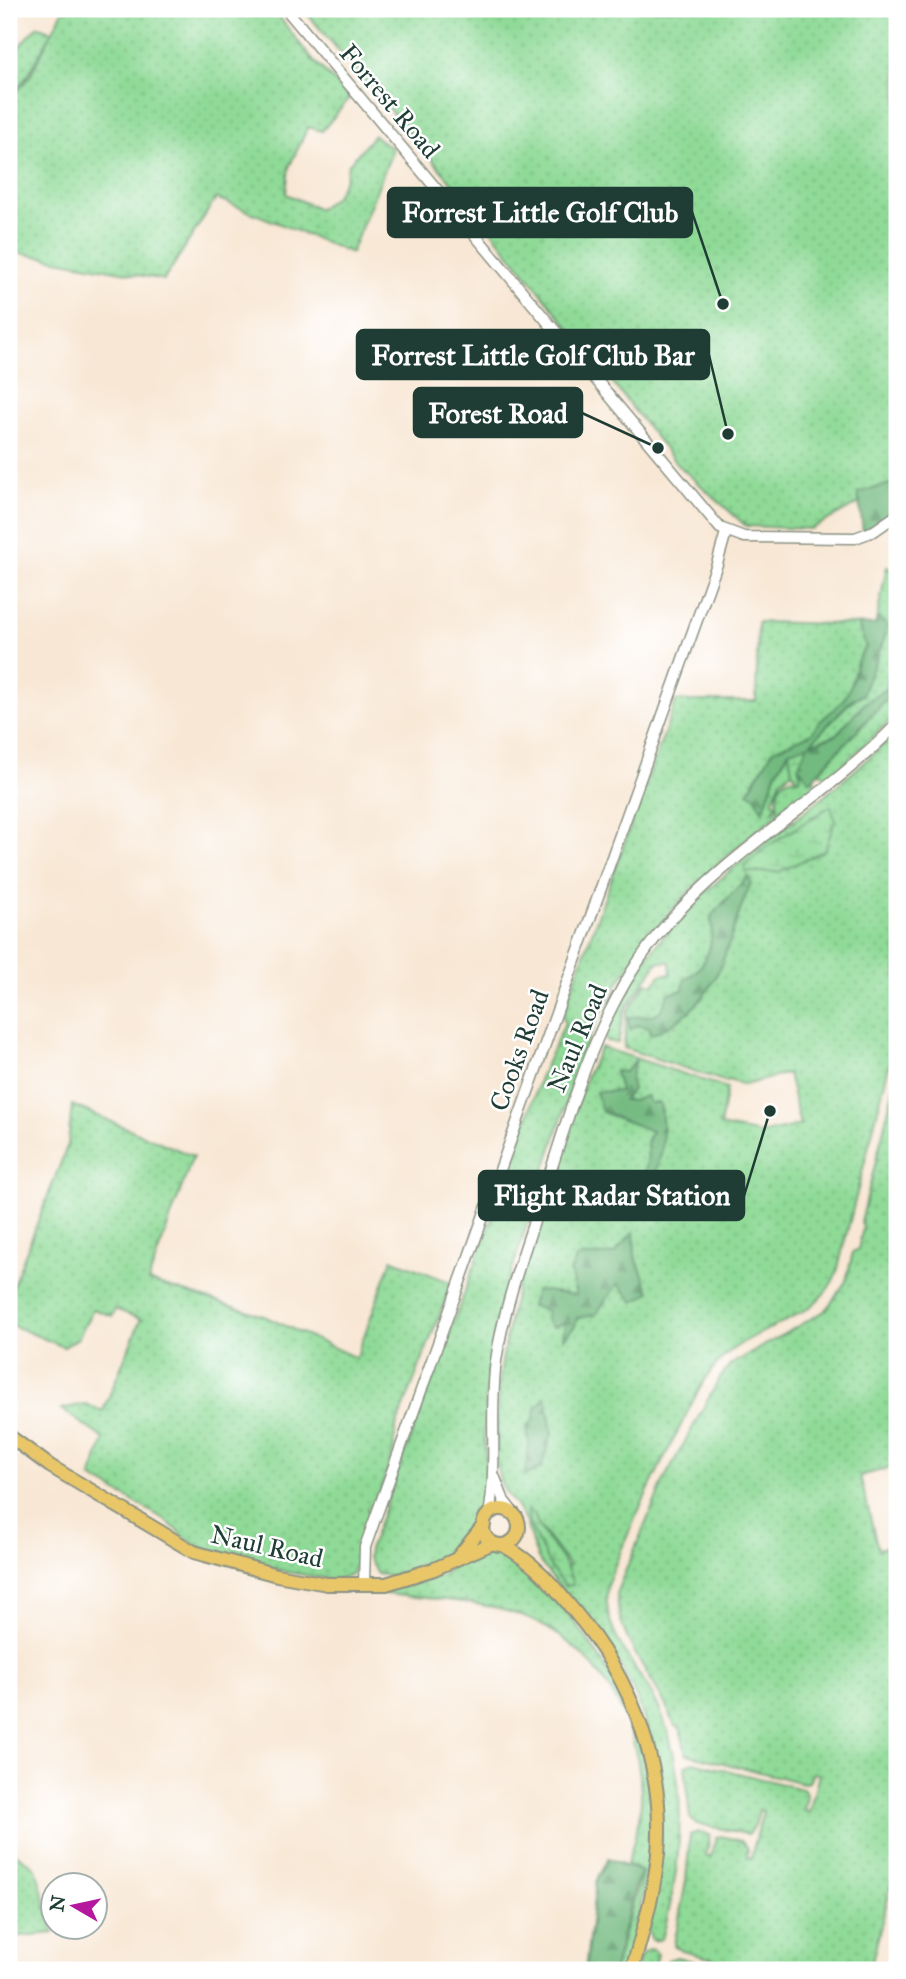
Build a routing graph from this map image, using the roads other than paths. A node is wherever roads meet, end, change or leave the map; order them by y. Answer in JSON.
{"nodes":[{"id":1,"x":286,"y":9,"type":"edge"},
{"id":2,"x":897,"y":515,"type":"edge"},
{"id":3,"x":726,"y":532,"type":"junction"},
{"id":4,"x":897,"y":724,"type":"edge"},
{"id":5,"x":9,"y":1436,"type":"edge"},
{"id":6,"x":495,"y":1478,"type":"junction"},
{"id":7,"x":515,"y":1515,"type":"junction"},
{"id":8,"x":486,"y":1520,"type":"junction"},
{"id":9,"x":519,"y":1532,"type":"junction"},
{"id":10,"x":498,"y":1544,"type":"junction"},
{"id":11,"x":458,"y":1557,"type":"junction"},
{"id":12,"x":532,"y":1561,"type":"junction"},
{"id":13,"x":364,"y":1585,"type":"junction"},
{"id":14,"x":632,"y":1970,"type":"edge"}],
"edges":[{"from":1,"to":3,"type":"street","name":"Forrest Road"},
{"from":2,"to":3,"type":"street"},
{"from":3,"to":13,"type":"street","name":"Cooks Road"},
{"from":4,"to":6,"type":"street","name":"Naul Road"},
{"from":5,"to":13,"type":"main road","name":"Naul Road"},
{"from":6,"to":7,"type":"street","name":"Naul Road"},
{"from":6,"to":8,"type":"street","name":"Naul Road"},
{"from":7,"to":8,"type":"main road"},
{"from":7,"to":9,"type":"main road"},
{"from":8,"to":10,"type":"main road"},
{"from":8,"to":11,"type":"main road","name":"Naul Road"},
{"from":9,"to":10,"type":"main road"},
{"from":9,"to":12,"type":"main road"},
{"from":10,"to":11,"type":"main road","name":"Naul Road"},
{"from":10,"to":12,"type":"main road"},
{"from":11,"to":13,"type":"main road","name":"Naul Road"},
{"from":12,"to":14,"type":"main road"}]}
